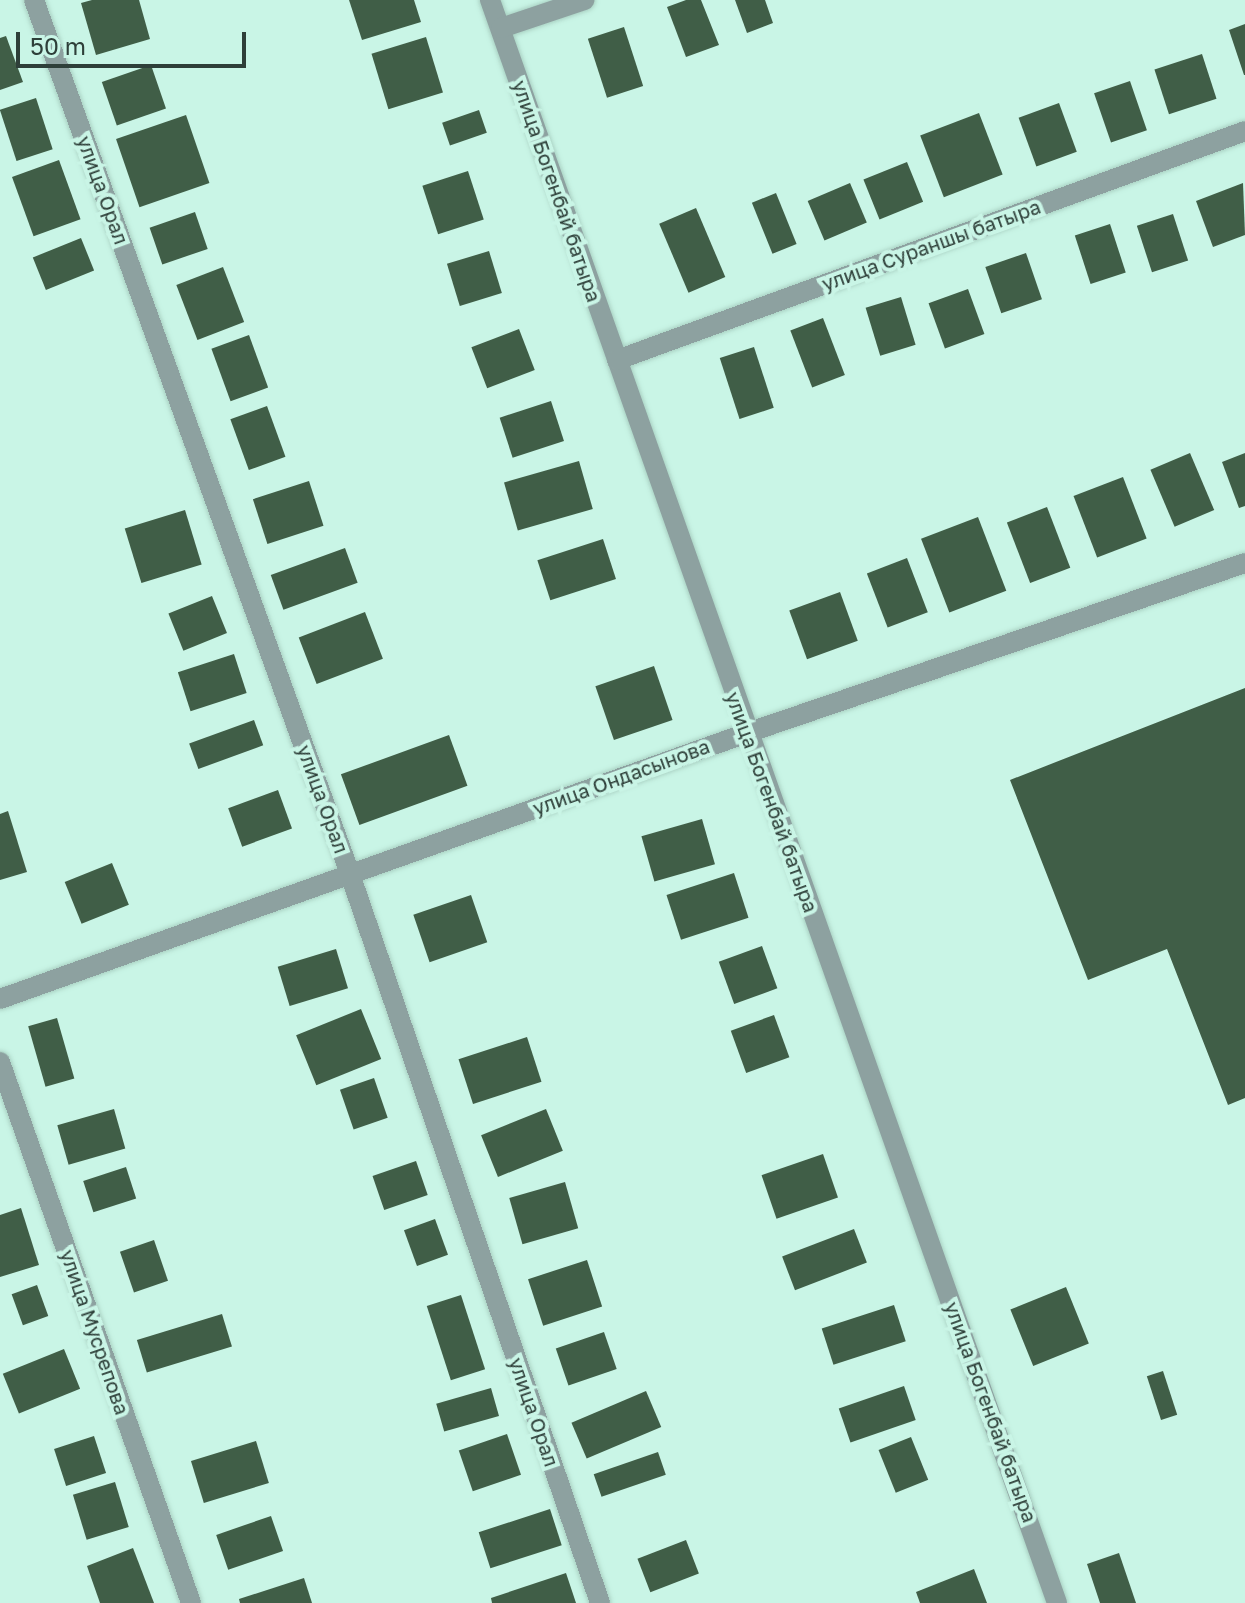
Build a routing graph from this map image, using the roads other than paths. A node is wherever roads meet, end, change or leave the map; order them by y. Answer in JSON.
{"nodes":[{"id":1,"x":34,"y":0,"type":"edge"},
{"id":2,"x":490,"y":0,"type":"edge"},
{"id":3,"x":584,"y":0,"type":"edge"},
{"id":4,"x":501,"y":28,"type":"junction"},
{"id":5,"x":1245,"y":131,"type":"edge"},
{"id":6,"x":617,"y":360,"type":"junction"},
{"id":7,"x":1245,"y":563,"type":"edge"},
{"id":8,"x":747,"y":733,"type":"junction"},
{"id":9,"x":350,"y":874,"type":"junction"},
{"id":10,"x":0,"y":999,"type":"edge"},
{"id":11,"x":0,"y":1062,"type":"edge"},
{"id":12,"x":191,"y":1603,"type":"edge"},
{"id":13,"x":600,"y":1603,"type":"edge"},
{"id":14,"x":1057,"y":1603,"type":"edge"}],
"edges":[{"from":1,"to":9,"type":"street","name":"улица Орал"},
{"from":2,"to":4,"type":"street","name":"улица Богенбай батыра"},
{"from":3,"to":4,"type":"street"},
{"from":4,"to":6,"type":"street","name":"улица Богенбай батыра"},
{"from":5,"to":6,"type":"street","name":"улица Сураншы батыра"},
{"from":6,"to":8,"type":"street","name":"улица Богенбай батыра"},
{"from":7,"to":8,"type":"street","name":"улица Ондасынова"},
{"from":8,"to":9,"type":"street","name":"улица Ондасынова"},
{"from":8,"to":14,"type":"street","name":"улица Богенбай батыра"},
{"from":9,"to":10,"type":"street","name":"улица Ондасынова"},
{"from":9,"to":13,"type":"street","name":"улица Орал"},
{"from":11,"to":12,"type":"street","name":"улица Мусрепова"}]}
